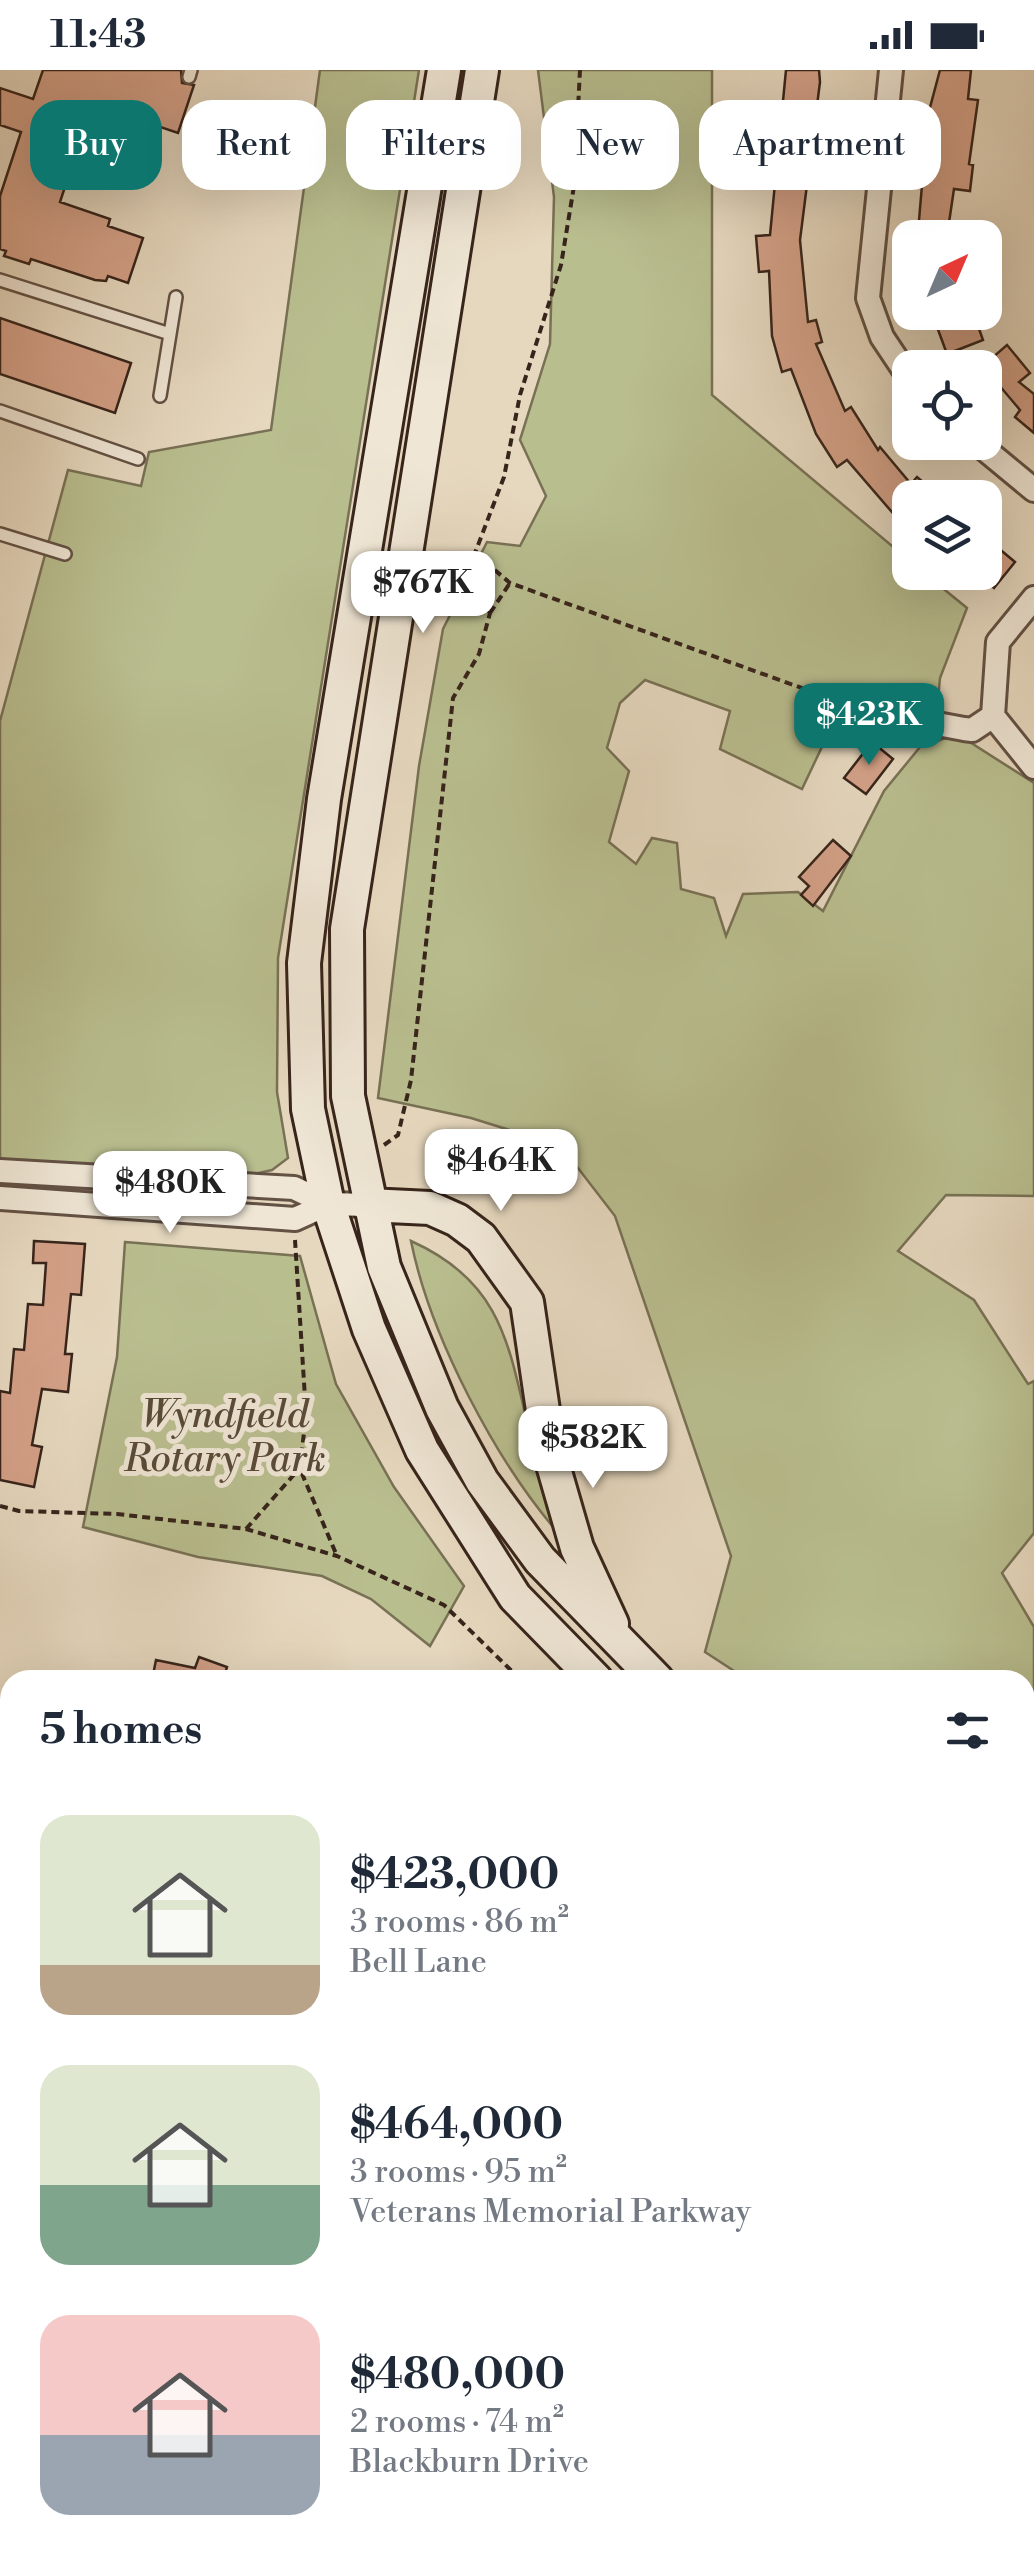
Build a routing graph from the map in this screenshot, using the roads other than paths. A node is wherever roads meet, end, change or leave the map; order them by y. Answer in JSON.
{"nodes":[{"id":1,"x":444,"y":70,"type":"edge"},
{"id":2,"x":482,"y":70,"type":"edge"},
{"id":3,"x":891,"y":70,"type":"edge"},
{"id":4,"x":0,"y":280,"type":"edge"},
{"id":5,"x":176,"y":297,"type":"dead end"},
{"id":6,"x":170,"y":334,"type":"junction"},
{"id":7,"x":892,"y":353,"type":"edge"},
{"id":8,"x":160,"y":396,"type":"dead end"},
{"id":9,"x":0,"y":411,"type":"edge"},
{"id":10,"x":138,"y":459,"type":"dead end"},
{"id":11,"x":998,"y":460,"type":"edge"},
{"id":12,"x":1034,"y":490,"type":"edge"},
{"id":13,"x":0,"y":534,"type":"edge"},
{"id":14,"x":65,"y":554,"type":"dead end"},
{"id":15,"x":1034,"y":598,"type":"edge"},
{"id":16,"x":858,"y":709,"type":"road end"},
{"id":17,"x":993,"y":716,"type":"junction"},
{"id":18,"x":1034,"y":767,"type":"edge"},
{"id":19,"x":0,"y":1171,"type":"edge"},
{"id":20,"x":0,"y":1198,"type":"edge"},
{"id":21,"x":328,"y":1204,"type":"junction"},
{"id":22,"x":368,"y":1205,"type":"junction"},
{"id":23,"x":622,"y":1647,"type":"junction"},
{"id":24,"x":586,"y":1670,"type":"edge"},
{"id":25,"x":646,"y":1670,"type":"edge"}],
"edges":[{"from":1,"to":21,"type":"main road"},
{"from":2,"to":22,"type":"main road"},
{"from":3,"to":7,"type":"street"},
{"from":4,"to":6,"type":"lane"},
{"from":5,"to":6,"type":"lane"},
{"from":6,"to":8,"type":"lane"},
{"from":9,"to":10,"type":"lane"},
{"from":11,"to":12,"type":"street"},
{"from":13,"to":14,"type":"lane"},
{"from":15,"to":17,"type":"street"},
{"from":16,"to":17,"type":"street"},
{"from":17,"to":18,"type":"street"},
{"from":19,"to":21,"type":"street"},
{"from":20,"to":21,"type":"street"},
{"from":21,"to":22,"type":"street"},
{"from":21,"to":24,"type":"main road"},
{"from":22,"to":23,"type":"main road"},
{"from":22,"to":23,"type":"main road"},
{"from":23,"to":25,"type":"main road"}]}
